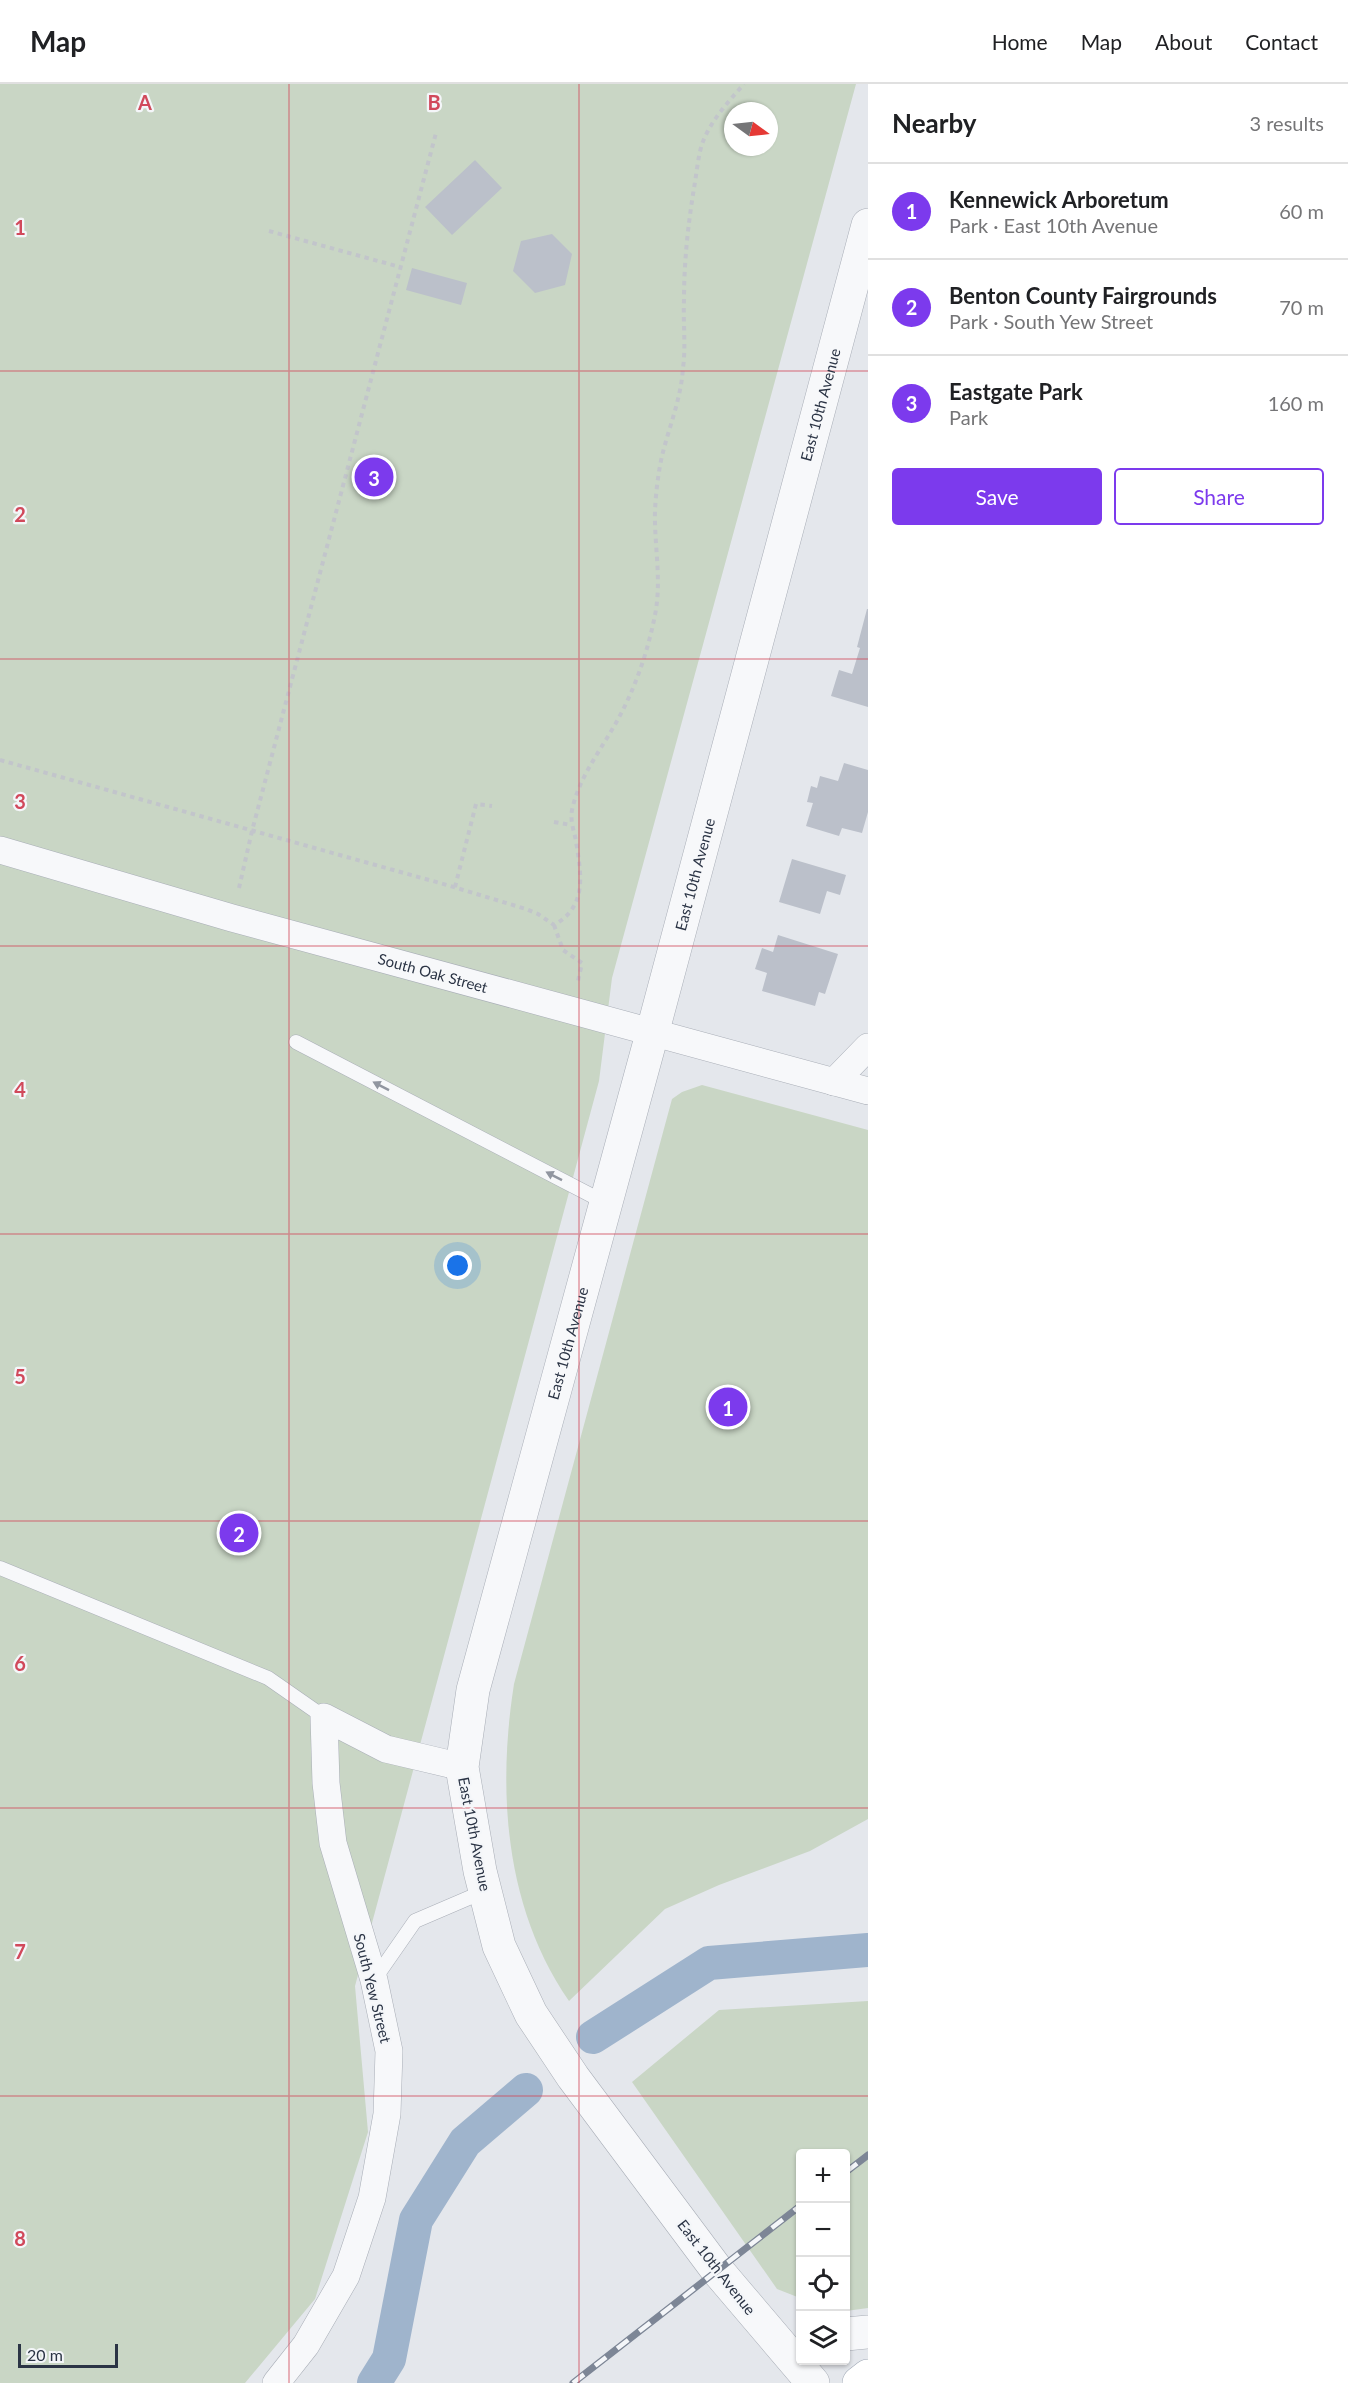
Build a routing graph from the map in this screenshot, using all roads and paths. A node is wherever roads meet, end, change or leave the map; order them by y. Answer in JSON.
{"nodes":[{"id":1,"x":744,"y":84,"type":"edge"},
{"id":2,"x":436,"y":133,"type":"dead end"},
{"id":3,"x":868,"y":225,"type":"edge"},
{"id":4,"x":268,"y":231,"type":"dead end"},
{"id":5,"x":400,"y":267,"type":"junction"},
{"id":6,"x":0,"y":760,"type":"edge"},
{"id":7,"x":492,"y":806,"type":"dead end"},
{"id":8,"x":554,"y":822,"type":"dead end"},
{"id":9,"x":571,"y":825,"type":"junction"},
{"id":10,"x":252,"y":831,"type":"junction"},
{"id":11,"x":0,"y":850,"type":"edge"},
{"id":12,"x":455,"y":887,"type":"junction"},
{"id":13,"x":232,"y":918,"type":"junction"},
{"id":14,"x":554,"y":925,"type":"junction"},
{"id":15,"x":568,"y":1011,"type":"junction"},
{"id":16,"x":652,"y":1034,"type":"junction"},
{"id":17,"x":297,"y":1042,"type":"dead end"},
{"id":18,"x":868,"y":1047,"type":"edge"},
{"id":19,"x":834,"y":1082,"type":"junction"},
{"id":20,"x":868,"y":1091,"type":"edge"},
{"id":21,"x":606,"y":1203,"type":"junction"},
{"id":22,"x":0,"y":1568,"type":"edge"},
{"id":23,"x":324,"y":1718,"type":"junction"},
{"id":24,"x":462,"y":1767,"type":"junction"},
{"id":25,"x":485,"y":1891,"type":"junction"},
{"id":26,"x":374,"y":1980,"type":"junction"},
{"id":27,"x":753,"y":2312,"type":"junction"},
{"id":28,"x":796,"y":2332,"type":"edge"},
{"id":29,"x":868,"y":2332,"type":"edge"},
{"id":30,"x":850,"y":2334,"type":"edge"},
{"id":31,"x":868,"y":2376,"type":"edge"},
{"id":32,"x":276,"y":2383,"type":"edge"},
{"id":33,"x":813,"y":2383,"type":"edge"},
{"id":34,"x":859,"y":2383,"type":"edge"}],
"edges":[{"from":1,"to":9,"type":"path"},
{"from":2,"to":5,"type":"path"},
{"from":3,"to":16,"type":"street","name":"East 10th Avenue"},
{"from":4,"to":5,"type":"path"},
{"from":5,"to":10,"type":"path"},
{"from":6,"to":10,"type":"path"},
{"from":7,"to":12,"type":"path"},
{"from":8,"to":9,"type":"path"},
{"from":9,"to":14,"type":"path"},
{"from":10,"to":12,"type":"path"},
{"from":10,"to":13,"type":"path"},
{"from":11,"to":13,"type":"street","name":"South Oak Street"},
{"from":12,"to":14,"type":"path"},
{"from":13,"to":15,"type":"street","name":"South Oak Street"},
{"from":14,"to":15,"type":"path"},
{"from":15,"to":16,"type":"street","name":"South Oak Street"},
{"from":16,"to":19,"type":"street","name":"South Oak Street"},
{"from":16,"to":21,"type":"street","name":"East 10th Avenue"},
{"from":21,"to":17,"type":"lane","one_way":true},
{"from":18,"to":19,"type":"street"},
{"from":19,"to":20,"type":"street","name":"South Oak Street"},
{"from":21,"to":24,"type":"street","name":"East 10th Avenue"},
{"from":22,"to":23,"type":"lane"},
{"from":23,"to":24,"type":"street"},
{"from":23,"to":26,"type":"street","name":"South Yew Street"},
{"from":24,"to":25,"type":"street","name":"East 10th Avenue"},
{"from":25,"to":26,"type":"lane"},
{"from":25,"to":27,"type":"street","name":"East 10th Avenue"},
{"from":26,"to":32,"type":"street","name":"South Yew Street"},
{"from":27,"to":28,"type":"street"},
{"from":27,"to":33,"type":"street","name":"East 10th Avenue"},
{"from":29,"to":30,"type":"street"},
{"from":31,"to":34,"type":"main road"}]}
